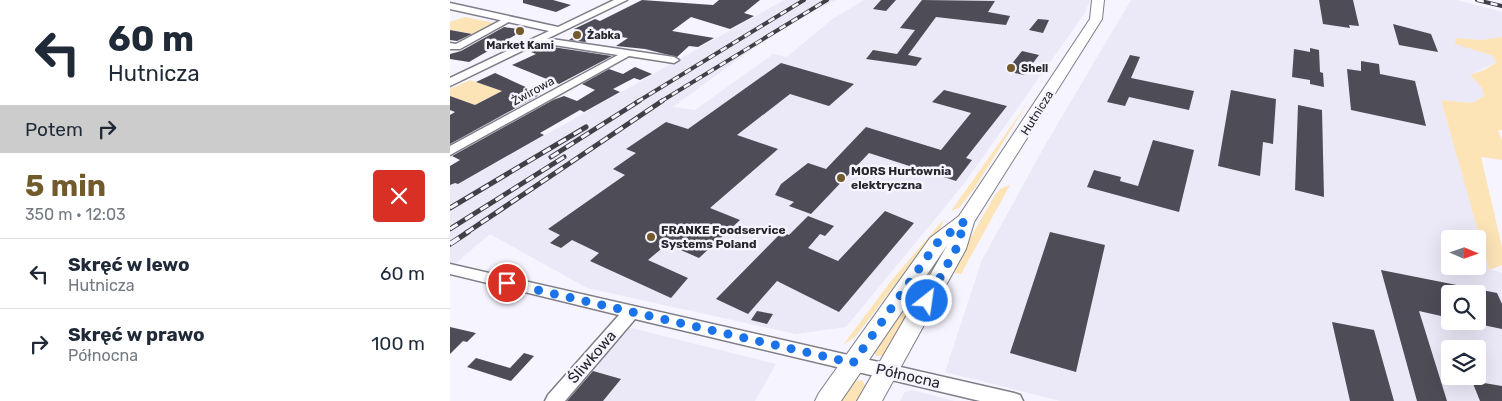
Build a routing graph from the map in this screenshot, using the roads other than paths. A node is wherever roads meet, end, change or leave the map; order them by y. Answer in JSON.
{"nodes":[{"id":1,"x":622,"y":0,"type":"edge"},
{"id":2,"x":1098,"y":0,"type":"edge"},
{"id":3,"x":450,"y":6,"type":"edge"},
{"id":4,"x":510,"y":19,"type":"junction"},
{"id":5,"x":560,"y":30,"type":"junction"},
{"id":6,"x":538,"y":40,"type":"junction"},
{"id":7,"x":450,"y":46,"type":"edge"},
{"id":8,"x":628,"y":53,"type":"junction"},
{"id":9,"x":674,"y":60,"type":"dead end"},
{"id":10,"x":450,"y":82,"type":"edge"},
{"id":11,"x":450,"y":150,"type":"edge"},
{"id":12,"x":965,"y":221,"type":"junction"},
{"id":13,"x":450,"y":269,"type":"edge"},
{"id":14,"x":631,"y":312,"type":"junction"},
{"id":15,"x":853,"y":363,"type":"junction"},
{"id":16,"x":887,"y":370,"type":"junction"},
{"id":17,"x":982,"y":397,"type":"edge"},
{"id":18,"x":554,"y":401,"type":"edge"},
{"id":19,"x":827,"y":401,"type":"edge"},
{"id":20,"x":869,"y":401,"type":"edge"},
{"id":21,"x":1014,"y":401,"type":"edge"}],
"edges":[{"from":1,"to":5,"type":"street"},
{"from":2,"to":12,"type":"main road","name":"Hutnicza"},
{"from":3,"to":4,"type":"street"},
{"from":4,"to":5,"type":"street"},
{"from":4,"to":7,"type":"street"},
{"from":5,"to":6,"type":"street"},
{"from":6,"to":8,"type":"street"},
{"from":6,"to":10,"type":"street"},
{"from":8,"to":9,"type":"street"},
{"from":8,"to":11,"type":"street","name":"Żwirowa"},
{"from":12,"to":15,"type":"main road","name":"Hutnicza"},
{"from":12,"to":16,"type":"main road","name":"Hutnicza"},
{"from":13,"to":14,"type":"street","name":"Północna"},
{"from":14,"to":15,"type":"street","name":"Północna"},
{"from":14,"to":18,"type":"street","name":"Śliwkowa"},
{"from":15,"to":16,"type":"street","name":"Północna"},
{"from":15,"to":19,"type":"main road","name":"Hutnicza"},
{"from":16,"to":17,"type":"street","name":"Północna"},
{"from":16,"to":20,"type":"main road","name":"Hutnicza"},
{"from":17,"to":21,"type":"street","name":"Północna"}]}
